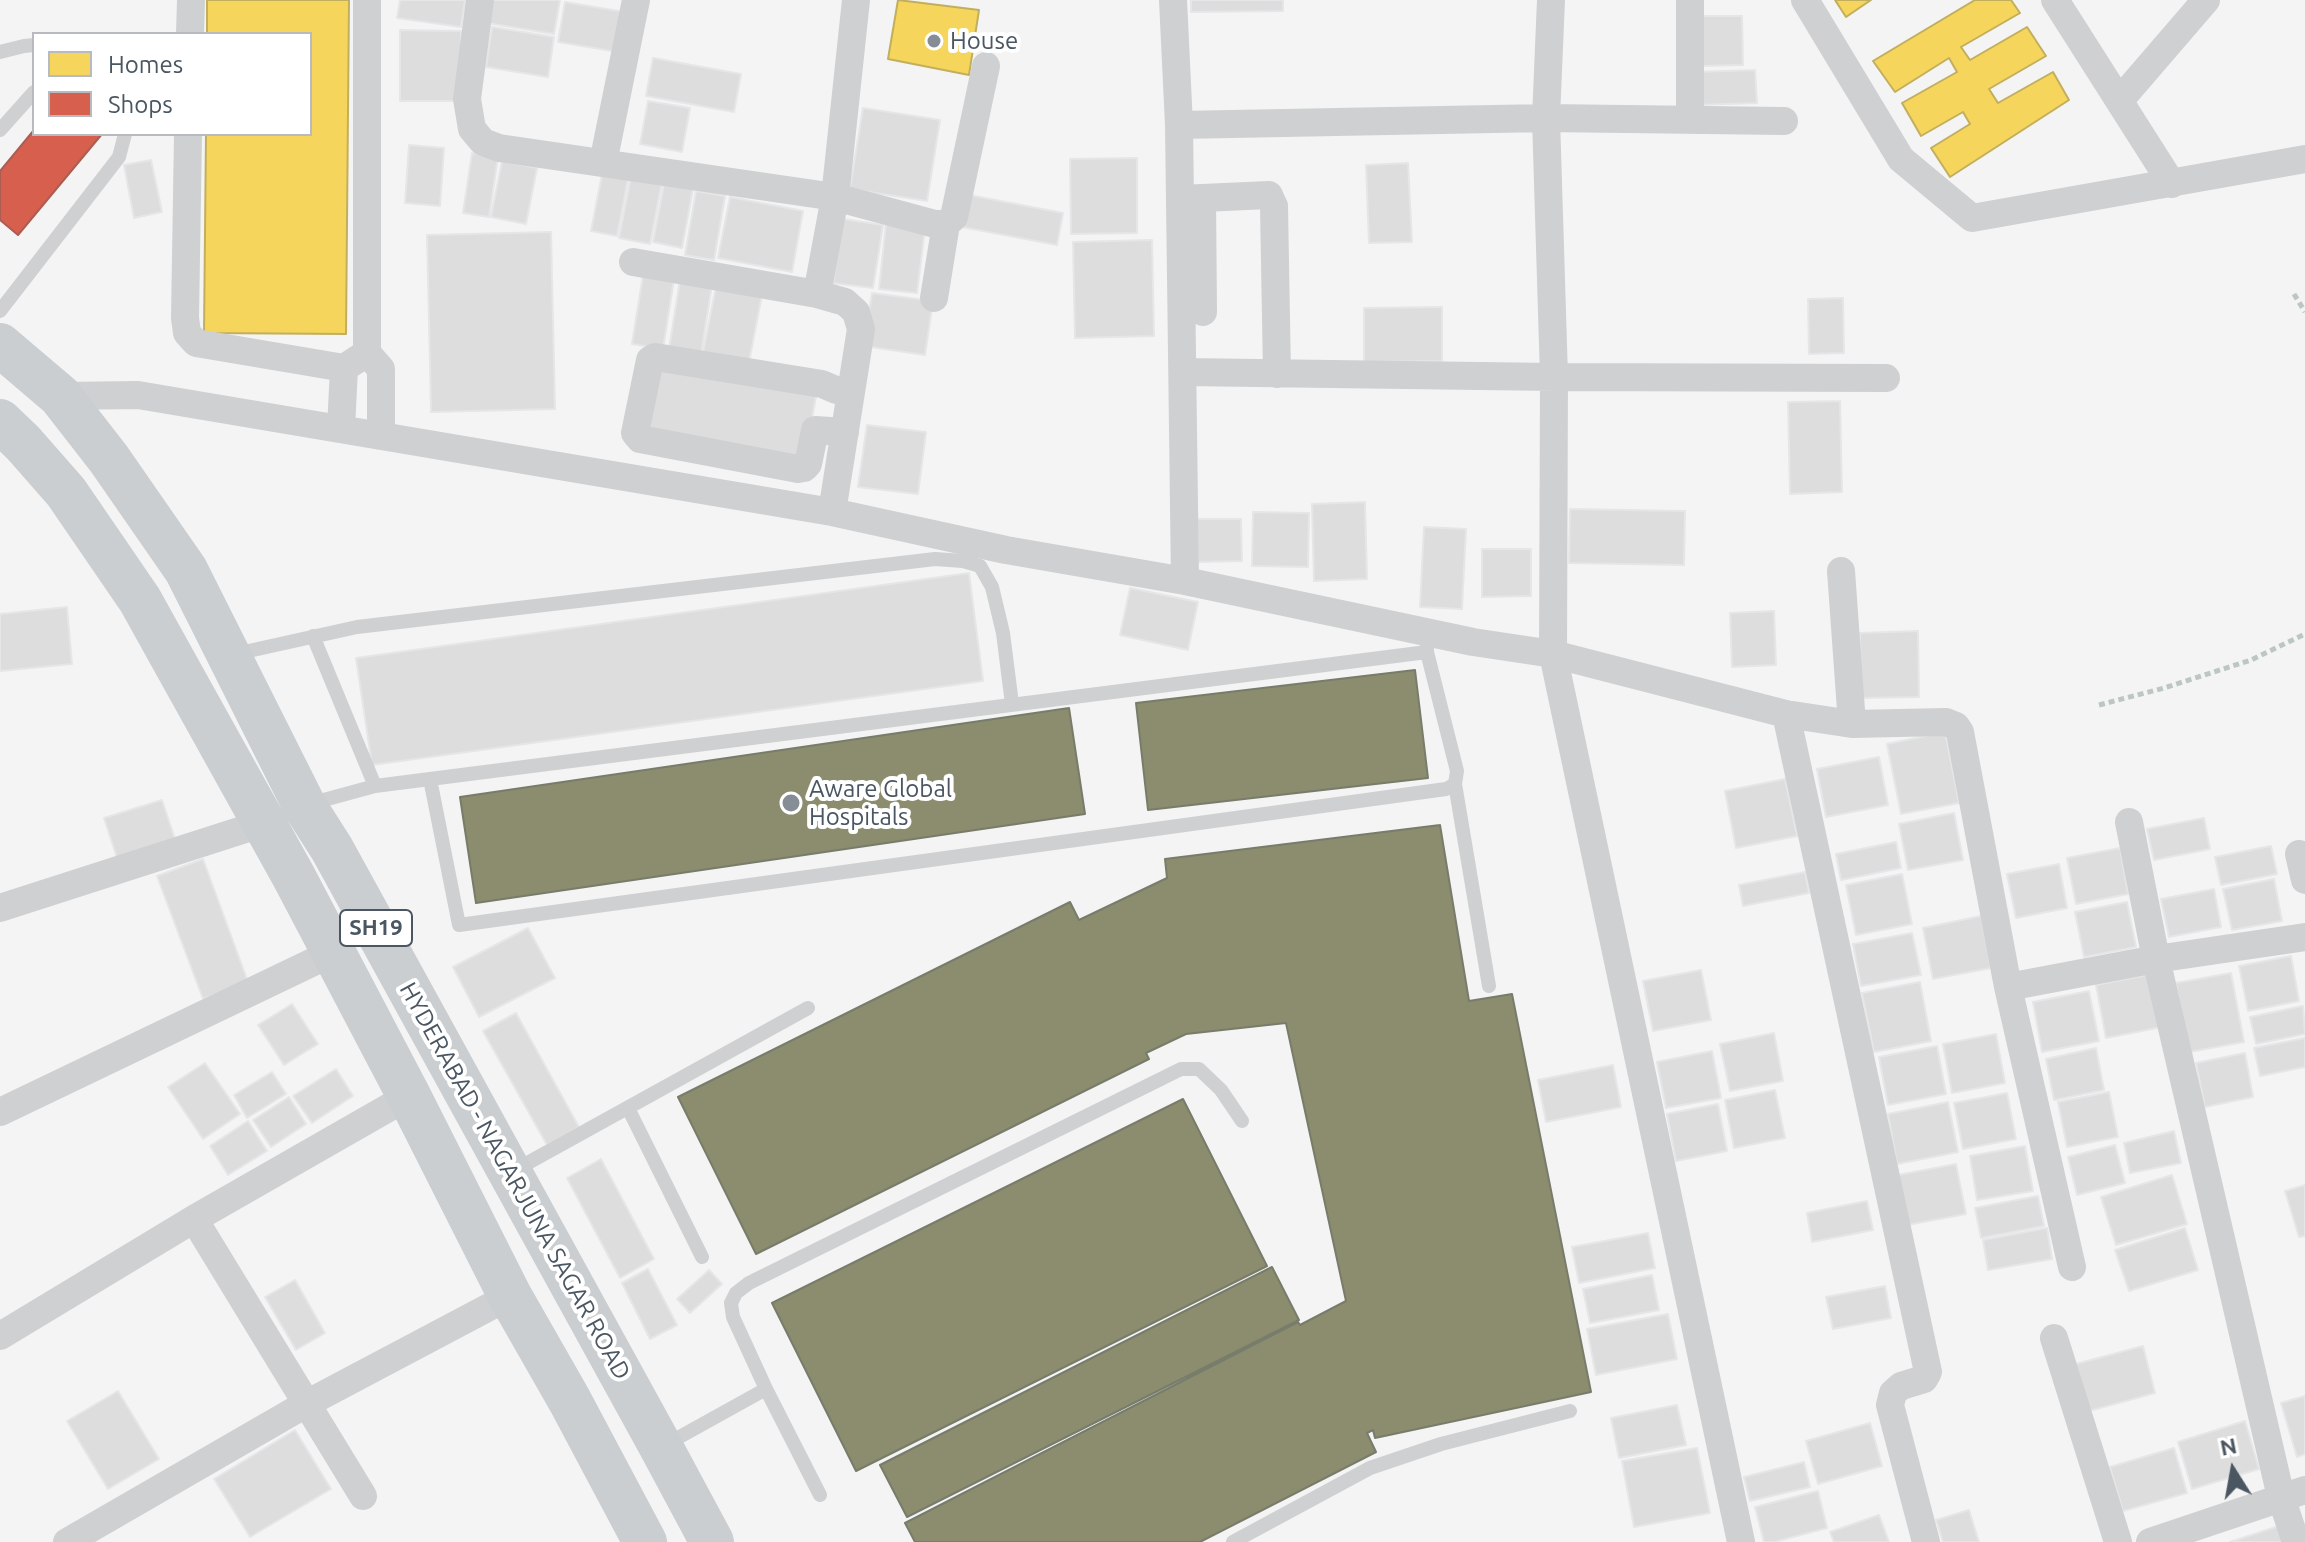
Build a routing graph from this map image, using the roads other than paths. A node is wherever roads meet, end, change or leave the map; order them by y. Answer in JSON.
{"nodes":[{"id":1,"x":191,"y":0,"type":"edge"},
{"id":2,"x":367,"y":0,"type":"edge"},
{"id":3,"x":480,"y":0,"type":"edge"},
{"id":4,"x":636,"y":0,"type":"edge"},
{"id":5,"x":856,"y":0,"type":"edge"},
{"id":6,"x":1173,"y":0,"type":"edge"},
{"id":7,"x":1551,"y":0,"type":"edge"},
{"id":8,"x":1690,"y":0,"type":"edge"},
{"id":9,"x":1805,"y":0,"type":"edge"},
{"id":10,"x":2055,"y":0,"type":"edge"},
{"id":11,"x":2206,"y":0,"type":"edge"},
{"id":12,"x":190,"y":32,"type":"edge"},
{"id":13,"x":32,"y":45,"type":"edge"},
{"id":14,"x":0,"y":52,"type":"edge"},
{"id":15,"x":986,"y":66,"type":"dead end"},
{"id":16,"x":32,"y":94,"type":"edge"},
{"id":17,"x":2120,"y":100,"type":"junction"},
{"id":18,"x":1546,"y":118,"type":"junction"},
{"id":19,"x":1690,"y":120,"type":"junction"},
{"id":20,"x":1784,"y":121,"type":"dead end"},
{"id":21,"x":1179,"y":125,"type":"junction"},
{"id":22,"x":0,"y":130,"type":"edge"},
{"id":23,"x":124,"y":136,"type":"edge"},
{"id":24,"x":188,"y":136,"type":"edge"},
{"id":25,"x":2305,"y":159,"type":"edge"},
{"id":26,"x":603,"y":163,"type":"junction"},
{"id":27,"x":2172,"y":184,"type":"junction"},
{"id":28,"x":835,"y":197,"type":"junction"},
{"id":29,"x":1191,"y":198,"type":"junction"},
{"id":30,"x":946,"y":224,"type":"junction"},
{"id":31,"x":633,"y":262,"type":"dead end"},
{"id":32,"x":817,"y":294,"type":"junction"},
{"id":33,"x":934,"y":298,"type":"dead end"},
{"id":34,"x":0,"y":311,"type":"edge"},
{"id":35,"x":1203,"y":312,"type":"dead end"},
{"id":36,"x":0,"y":345,"type":"edge"},
{"id":37,"x":356,"y":360,"type":"junction"},
{"id":38,"x":1183,"y":372,"type":"junction"},
{"id":39,"x":1277,"y":374,"type":"junction"},
{"id":40,"x":1554,"y":377,"type":"junction"},
{"id":41,"x":1886,"y":378,"type":"dead end"},
{"id":42,"x":851,"y":390,"type":"junction"},
{"id":43,"x":60,"y":396,"type":"junction"},
{"id":44,"x":0,"y":421,"type":"edge"},
{"id":45,"x":341,"y":429,"type":"junction"},
{"id":46,"x":845,"y":432,"type":"junction"},
{"id":47,"x":381,"y":436,"type":"junction"},
{"id":48,"x":832,"y":512,"type":"junction"},
{"id":49,"x":1841,"y":571,"type":"dead end"},
{"id":50,"x":1185,"y":581,"type":"junction"},
{"id":51,"x":313,"y":636,"type":"junction"},
{"id":52,"x":1427,"y":642,"type":"junction"},
{"id":53,"x":1553,"y":654,"type":"junction"},
{"id":54,"x":229,"y":655,"type":"junction"},
{"id":55,"x":1012,"y":704,"type":"junction"},
{"id":56,"x":1786,"y":714,"type":"junction"},
{"id":57,"x":1852,"y":724,"type":"junction"},
{"id":58,"x":430,"y":779,"type":"junction"},
{"id":59,"x":1455,"y":784,"type":"junction"},
{"id":60,"x":375,"y":786,"type":"junction"},
{"id":61,"x":304,"y":805,"type":"junction"},
{"id":62,"x":2129,"y":822,"type":"dead end"},
{"id":63,"x":264,"y":823,"type":"junction"},
{"id":64,"x":0,"y":908,"type":"edge"},
{"id":65,"x":2305,"y":937,"type":"edge"},
{"id":66,"x":334,"y":952,"type":"junction"},
{"id":67,"x":2156,"y":959,"type":"junction"},
{"id":68,"x":1489,"y":986,"type":"dead end"},
{"id":69,"x":2008,"y":987,"type":"junction"},
{"id":70,"x":808,"y":1008,"type":"dead end"},
{"id":71,"x":409,"y":1096,"type":"junction"},
{"id":72,"x":628,"y":1108,"type":"junction"},
{"id":73,"x":0,"y":1112,"type":"edge"},
{"id":74,"x":1242,"y":1121,"type":"dead end"},
{"id":75,"x":510,"y":1173,"type":"junction"},
{"id":76,"x":194,"y":1219,"type":"junction"},
{"id":77,"x":702,"y":1257,"type":"dead end"},
{"id":78,"x":2072,"y":1267,"type":"dead end"},
{"id":79,"x":510,"y":1296,"type":"junction"},
{"id":80,"x":0,"y":1336,"type":"edge"},
{"id":81,"x":2054,"y":1338,"type":"dead end"},
{"id":82,"x":766,"y":1389,"type":"junction"},
{"id":83,"x":306,"y":1404,"type":"junction"},
{"id":84,"x":1570,"y":1411,"type":"dead end"},
{"id":85,"x":661,"y":1447,"type":"junction"},
{"id":86,"x":2293,"y":1493,"type":"edge"},
{"id":87,"x":820,"y":1495,"type":"dead end"},
{"id":88,"x":363,"y":1496,"type":"dead end"},
{"id":89,"x":67,"y":1542,"type":"edge"},
{"id":90,"x":645,"y":1542,"type":"edge"},
{"id":91,"x":712,"y":1542,"type":"edge"},
{"id":92,"x":1233,"y":1542,"type":"edge"},
{"id":93,"x":1741,"y":1542,"type":"edge"},
{"id":94,"x":1926,"y":1542,"type":"edge"},
{"id":95,"x":2118,"y":1542,"type":"edge"},
{"id":96,"x":2150,"y":1542,"type":"edge"},
{"id":97,"x":2296,"y":1542,"type":"edge"}],
"edges":[{"from":1,"to":12,"type":"street"},
{"from":2,"to":37,"type":"street"},
{"from":3,"to":26,"type":"street"},
{"from":4,"to":26,"type":"street"},
{"from":5,"to":28,"type":"street"},
{"from":6,"to":21,"type":"street"},
{"from":7,"to":18,"type":"street"},
{"from":8,"to":19,"type":"street"},
{"from":9,"to":27,"type":"street"},
{"from":10,"to":17,"type":"street"},
{"from":11,"to":17,"type":"street"},
{"from":13,"to":14,"type":"lane"},
{"from":15,"to":30,"type":"street"},
{"from":16,"to":22,"type":"lane"},
{"from":17,"to":27,"type":"street"},
{"from":18,"to":19,"type":"street"},
{"from":18,"to":21,"type":"street"},
{"from":18,"to":40,"type":"street"},
{"from":19,"to":20,"type":"street"},
{"from":21,"to":29,"type":"street"},
{"from":23,"to":34,"type":"lane"},
{"from":24,"to":37,"type":"street"},
{"from":25,"to":27,"type":"street"},
{"from":26,"to":28,"type":"street"},
{"from":28,"to":30,"type":"street"},
{"from":28,"to":32,"type":"street"},
{"from":29,"to":35,"type":"street"},
{"from":29,"to":38,"type":"street"},
{"from":29,"to":39,"type":"street"},
{"from":30,"to":33,"type":"street"},
{"from":31,"to":32,"type":"street"},
{"from":32,"to":42,"type":"street"},
{"from":36,"to":43,"type":"main road","name":"HYDERABAD - NAGARJUNA SAGAR ROAD","number":"SH19"},
{"from":37,"to":45,"type":"street"},
{"from":37,"to":47,"type":"street"},
{"from":38,"to":39,"type":"street"},
{"from":38,"to":50,"type":"street"},
{"from":39,"to":40,"type":"street"},
{"from":40,"to":41,"type":"street"},
{"from":40,"to":53,"type":"street"},
{"from":42,"to":46,"type":"street"},
{"from":42,"to":46,"type":"street"},
{"from":43,"to":45,"type":"street"},
{"from":43,"to":54,"type":"main road","name":"HYDERABAD - NAGARJUNA SAGAR ROAD","number":"SH19"},
{"from":44,"to":63,"type":"main road","name":"HYDERABAD - NAGARJUNA SAGAR ROAD","number":"SH19"},
{"from":45,"to":47,"type":"street"},
{"from":46,"to":48,"type":"street"},
{"from":47,"to":48,"type":"street"},
{"from":48,"to":50,"type":"street"},
{"from":49,"to":57,"type":"street"},
{"from":50,"to":52,"type":"street"},
{"from":51,"to":54,"type":"lane"},
{"from":51,"to":55,"type":"lane"},
{"from":51,"to":60,"type":"lane"},
{"from":52,"to":53,"type":"street"},
{"from":52,"to":55,"type":"lane"},
{"from":52,"to":59,"type":"lane"},
{"from":53,"to":56,"type":"street"},
{"from":53,"to":93,"type":"street"},
{"from":54,"to":61,"type":"main road","name":"HYDERABAD - NAGARJUNA SAGAR ROAD","number":"SH19"},
{"from":55,"to":58,"type":"lane"},
{"from":56,"to":57,"type":"street"},
{"from":56,"to":94,"type":"street"},
{"from":57,"to":69,"type":"street"},
{"from":58,"to":59,"type":"lane"},
{"from":58,"to":60,"type":"lane"},
{"from":59,"to":68,"type":"lane"},
{"from":60,"to":61,"type":"lane"},
{"from":61,"to":75,"type":"main road","name":"HYDERABAD - NAGARJUNA SAGAR ROAD","number":"SH19"},
{"from":62,"to":67,"type":"street"},
{"from":63,"to":64,"type":"street"},
{"from":63,"to":66,"type":"main road","name":"HYDERABAD - NAGARJUNA SAGAR ROAD","number":"SH19"},
{"from":65,"to":67,"type":"street"},
{"from":66,"to":71,"type":"main road","name":"HYDERABAD - NAGARJUNA SAGAR ROAD","number":"SH19"},
{"from":66,"to":73,"type":"street"},
{"from":67,"to":69,"type":"street"},
{"from":67,"to":86,"type":"street"},
{"from":69,"to":78,"type":"street"},
{"from":70,"to":72,"type":"lane"},
{"from":71,"to":76,"type":"street"},
{"from":71,"to":79,"type":"main road","name":"HYDERABAD - NAGARJUNA SAGAR ROAD","number":"SH19"},
{"from":72,"to":75,"type":"lane"},
{"from":72,"to":77,"type":"lane"},
{"from":74,"to":82,"type":"lane"},
{"from":75,"to":85,"type":"main road","name":"HYDERABAD - NAGARJUNA SAGAR ROAD","number":"SH19"},
{"from":76,"to":80,"type":"street"},
{"from":76,"to":83,"type":"street"},
{"from":79,"to":83,"type":"street"},
{"from":79,"to":90,"type":"main road","name":"HYDERABAD - NAGARJUNA SAGAR ROAD","number":"SH19"},
{"from":81,"to":95,"type":"street"},
{"from":82,"to":85,"type":"lane"},
{"from":82,"to":87,"type":"lane"},
{"from":83,"to":88,"type":"street"},
{"from":83,"to":89,"type":"street"},
{"from":84,"to":92,"type":"lane"},
{"from":85,"to":91,"type":"main road","name":"HYDERABAD - NAGARJUNA SAGAR ROAD","number":"SH19"},
{"from":86,"to":96,"type":"street"},
{"from":86,"to":97,"type":"street"}]}
